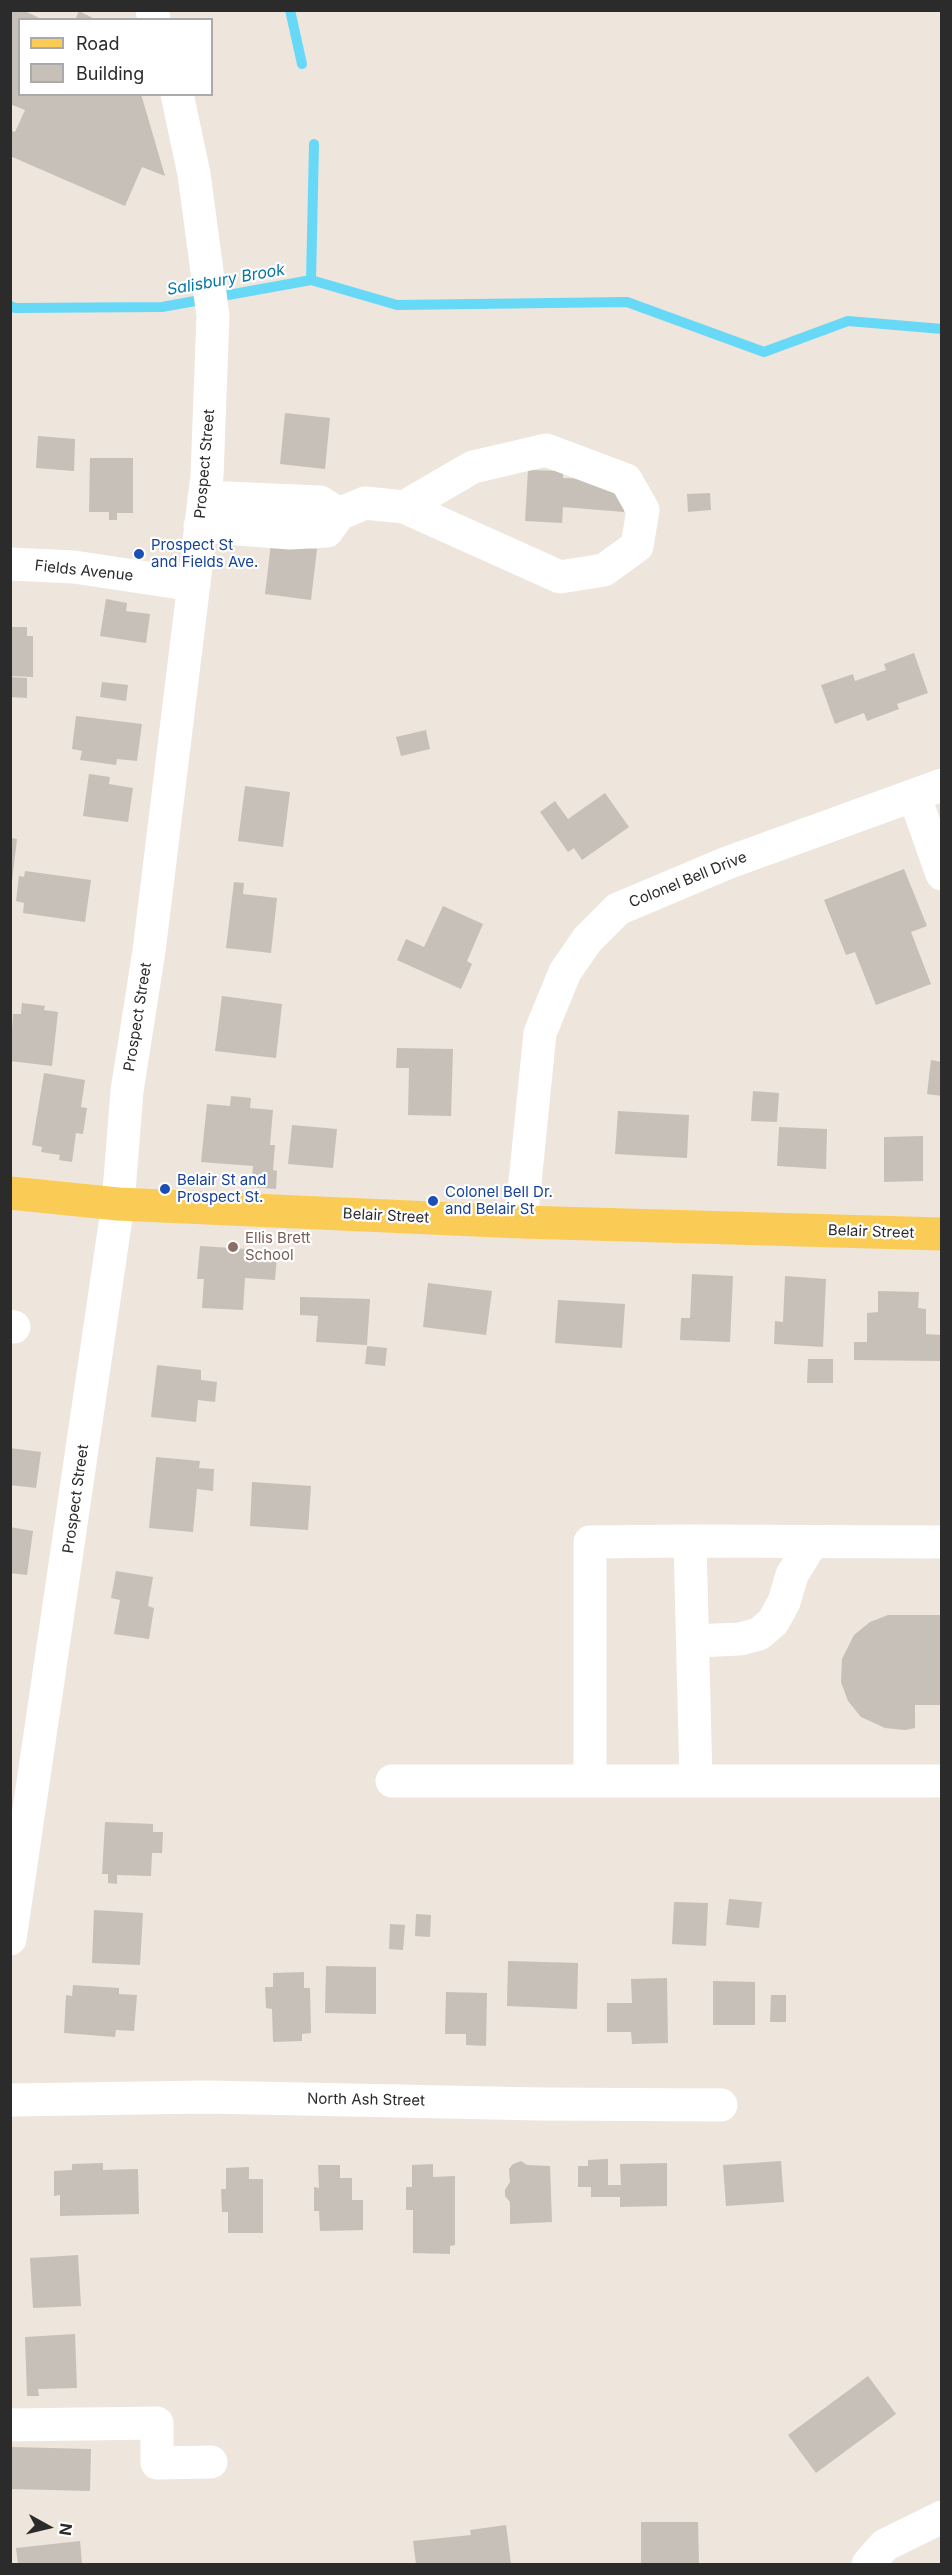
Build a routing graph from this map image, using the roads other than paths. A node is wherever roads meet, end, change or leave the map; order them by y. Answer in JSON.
{"nodes":[{"id":1,"x":177,"y":96,"type":"edge"},
{"id":2,"x":404,"y":507,"type":"junction"},
{"id":3,"x":202,"y":511,"type":"junction"},
{"id":4,"x":10,"y":564,"type":"edge"},
{"id":5,"x":194,"y":585,"type":"junction"},
{"id":6,"x":928,"y":790,"type":"edge"},
{"id":7,"x":942,"y":874,"type":"edge"},
{"id":8,"x":10,"y":1193,"type":"edge"},
{"id":9,"x":118,"y":1204,"type":"junction"},
{"id":10,"x":521,"y":1222,"type":"junction"},
{"id":11,"x":942,"y":1234,"type":"edge"},
{"id":12,"x":690,"y":1541,"type":"junction"},
{"id":13,"x":813,"y":1542,"type":"junction"},
{"id":14,"x":942,"y":1542,"type":"edge"},
{"id":15,"x":693,"y":1641,"type":"junction"},
{"id":16,"x":392,"y":1781,"type":"dead end"},
{"id":17,"x":590,"y":1781,"type":"junction"},
{"id":18,"x":696,"y":1781,"type":"junction"},
{"id":19,"x":942,"y":1781,"type":"edge"},
{"id":20,"x":10,"y":1939,"type":"edge"},
{"id":21,"x":10,"y":2100,"type":"edge"},
{"id":22,"x":721,"y":2104,"type":"dead end"},
{"id":23,"x":10,"y":2424,"type":"edge"},
{"id":24,"x":211,"y":2462,"type":"dead end"},
{"id":25,"x":942,"y":2517,"type":"edge"},
{"id":26,"x":868,"y":2565,"type":"edge"}],
"edges":[{"from":1,"to":3,"type":"street","name":"Prospect Street"},
{"from":2,"to":2,"type":"street"},
{"from":2,"to":3,"type":"street"},
{"from":3,"to":5,"type":"street","name":"Prospect Street"},
{"from":4,"to":5,"type":"street","name":"Fields Avenue"},
{"from":5,"to":9,"type":"street","name":"Prospect Street"},
{"from":6,"to":7,"type":"street"},
{"from":6,"to":10,"type":"street","name":"Colonel Bell Drive"},
{"from":8,"to":9,"type":"main road","name":"Belair Street"},
{"from":9,"to":10,"type":"main road","name":"Belair Street"},
{"from":9,"to":20,"type":"street","name":"Prospect Street"},
{"from":10,"to":11,"type":"main road","name":"Belair Street"},
{"from":12,"to":13,"type":"street"},
{"from":12,"to":15,"type":"street"},
{"from":12,"to":17,"type":"street"},
{"from":13,"to":14,"type":"street"},
{"from":13,"to":15,"type":"street"},
{"from":15,"to":18,"type":"street"},
{"from":16,"to":17,"type":"street"},
{"from":17,"to":18,"type":"street"},
{"from":18,"to":19,"type":"street"},
{"from":21,"to":22,"type":"street","name":"North Ash Street"},
{"from":23,"to":24,"type":"street"},
{"from":25,"to":26,"type":"street"}]}
